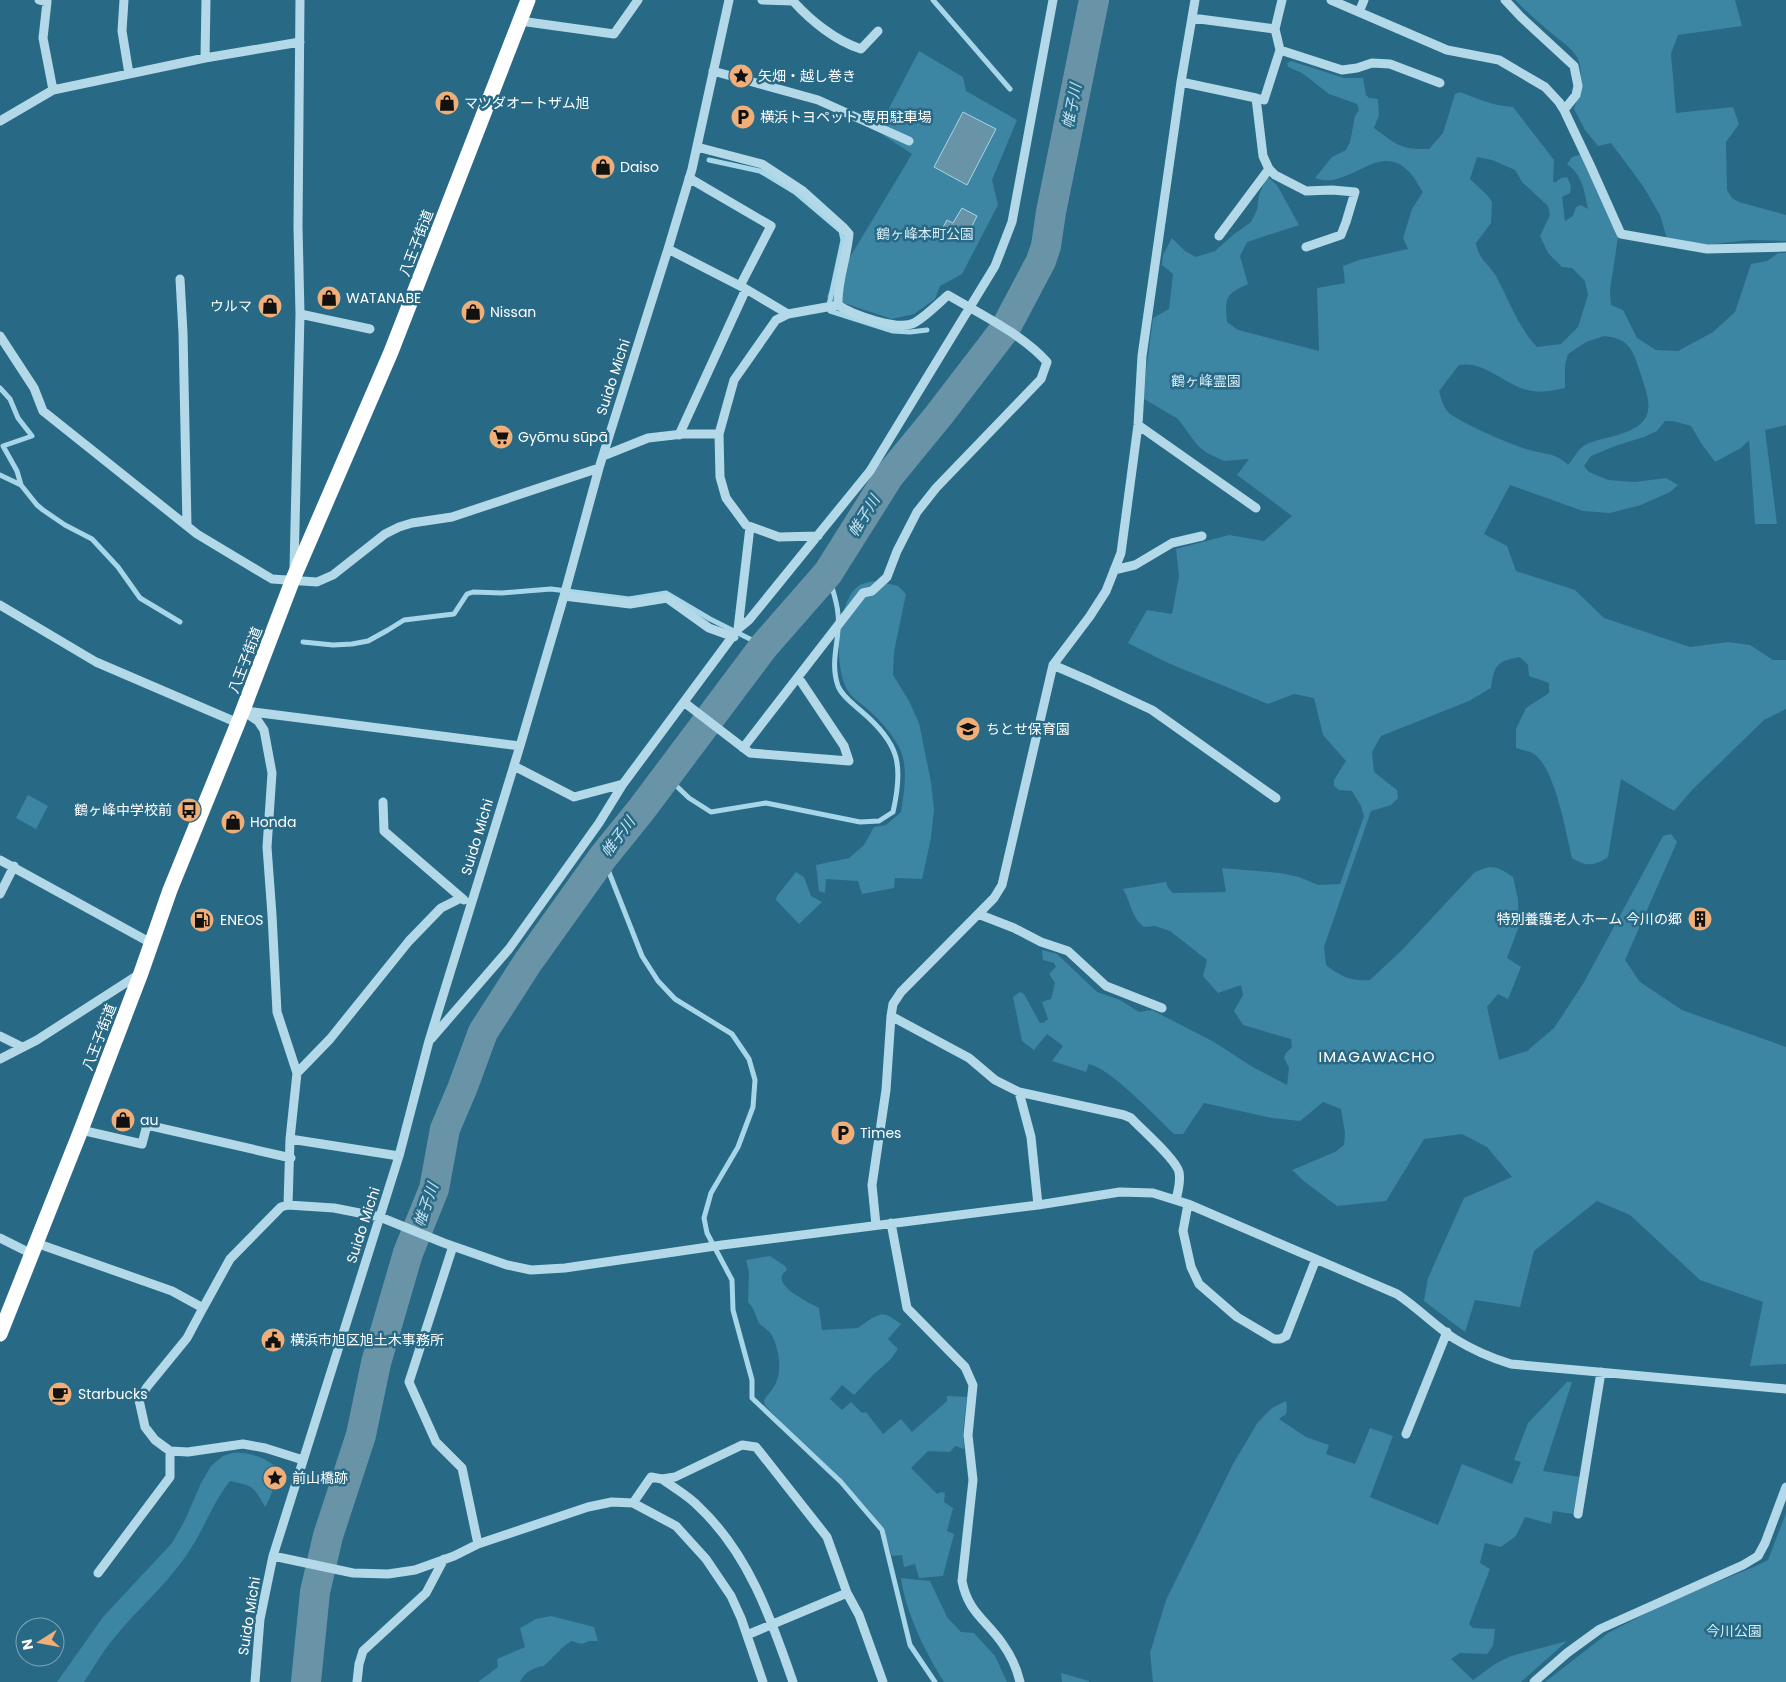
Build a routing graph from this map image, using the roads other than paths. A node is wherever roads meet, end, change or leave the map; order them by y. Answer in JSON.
{"nodes":[{"id":1,"x":39,"y":0,"type":"edge"},
{"id":2,"x":124,"y":0,"type":"edge"},
{"id":3,"x":206,"y":0,"type":"edge"},
{"id":4,"x":300,"y":0,"type":"edge"},
{"id":5,"x":528,"y":0,"type":"edge"},
{"id":6,"x":638,"y":0,"type":"edge"},
{"id":7,"x":729,"y":0,"type":"edge"},
{"id":8,"x":762,"y":0,"type":"edge"},
{"id":9,"x":1053,"y":0,"type":"edge"},
{"id":10,"x":1195,"y":0,"type":"edge"},
{"id":11,"x":1282,"y":0,"type":"edge"},
{"id":12,"x":1330,"y":0,"type":"edge"},
{"id":13,"x":1364,"y":0,"type":"edge"},
{"id":14,"x":1505,"y":0,"type":"edge"},
{"id":15,"x":1359,"y":12,"type":"junction"},
{"id":16,"x":1192,"y":18,"type":"junction"},
{"id":17,"x":520,"y":21,"type":"junction"},
{"id":18,"x":1275,"y":29,"type":"junction"},
{"id":19,"x":878,"y":31,"type":"dead end"},
{"id":20,"x":300,"y":42,"type":"junction"},
{"id":21,"x":1280,"y":50,"type":"junction"},
{"id":22,"x":205,"y":58,"type":"junction"},
{"id":23,"x":713,"y":71,"type":"junction"},
{"id":24,"x":129,"y":74,"type":"junction"},
{"id":25,"x":1181,"y":82,"type":"junction"},
{"id":26,"x":1440,"y":83,"type":"dead end"},
{"id":27,"x":53,"y":90,"type":"junction"},
{"id":28,"x":1256,"y":98,"type":"junction"},
{"id":29,"x":1564,"y":110,"type":"junction"},
{"id":30,"x":0,"y":121,"type":"edge"},
{"id":31,"x":909,"y":141,"type":"dead end"},
{"id":32,"x":697,"y":147,"type":"junction"},
{"id":33,"x":1269,"y":169,"type":"junction"},
{"id":34,"x":689,"y":178,"type":"junction"},
{"id":35,"x":1219,"y":236,"type":"dead end"},
{"id":36,"x":1306,"y":247,"type":"dead end"},
{"id":37,"x":1786,"y":247,"type":"edge"},
{"id":38,"x":668,"y":248,"type":"junction"},
{"id":39,"x":180,"y":279,"type":"dead end"},
{"id":40,"x":743,"y":288,"type":"junction"},
{"id":41,"x":832,"y":307,"type":"junction"},
{"id":42,"x":970,"y":308,"type":"junction"},
{"id":43,"x":300,"y":314,"type":"junction"},
{"id":44,"x":788,"y":314,"type":"junction"},
{"id":45,"x":370,"y":329,"type":"dead end"},
{"id":46,"x":0,"y":336,"type":"edge"},
{"id":47,"x":1138,"y":425,"type":"junction"},
{"id":48,"x":719,"y":434,"type":"junction"},
{"id":49,"x":679,"y":435,"type":"junction"},
{"id":50,"x":603,"y":456,"type":"junction"},
{"id":51,"x":598,"y":468,"type":"junction"},
{"id":52,"x":1256,"y":508,"type":"dead end"},
{"id":53,"x":187,"y":525,"type":"junction"},
{"id":54,"x":750,"y":527,"type":"junction"},
{"id":55,"x":818,"y":536,"type":"junction"},
{"id":56,"x":1202,"y":536,"type":"dead end"},
{"id":57,"x":1114,"y":570,"type":"junction"},
{"id":58,"x":293,"y":579,"type":"junction"},
{"id":59,"x":564,"y":596,"type":"junction"},
{"id":60,"x":0,"y":605,"type":"edge"},
{"id":61,"x":736,"y":633,"type":"junction"},
{"id":62,"x":1053,"y":665,"type":"junction"},
{"id":63,"x":798,"y":677,"type":"junction"},
{"id":64,"x":684,"y":703,"type":"junction"},
{"id":65,"x":240,"y":717,"type":"junction"},
{"id":66,"x":520,"y":746,"type":"junction"},
{"id":67,"x":744,"y":748,"type":"junction"},
{"id":68,"x":514,"y":766,"type":"junction"},
{"id":69,"x":623,"y":784,"type":"junction"},
{"id":70,"x":1276,"y":798,"type":"dead end"},
{"id":71,"x":383,"y":802,"type":"dead end"},
{"id":72,"x":0,"y":860,"type":"edge"},
{"id":73,"x":14,"y":866,"type":"junction"},
{"id":74,"x":0,"y":894,"type":"edge"},
{"id":75,"x":461,"y":898,"type":"junction"},
{"id":76,"x":472,"y":903,"type":"junction"},
{"id":77,"x":978,"y":914,"type":"junction"},
{"id":78,"x":151,"y":943,"type":"junction"},
{"id":79,"x":141,"y":973,"type":"junction"},
{"id":80,"x":1162,"y":1008,"type":"dead end"},
{"id":81,"x":891,"y":1016,"type":"junction"},
{"id":82,"x":0,"y":1036,"type":"edge"},
{"id":83,"x":429,"y":1041,"type":"junction"},
{"id":84,"x":22,"y":1047,"type":"junction"},
{"id":85,"x":0,"y":1059,"type":"edge"},
{"id":86,"x":297,"y":1073,"type":"junction"},
{"id":87,"x":1019,"y":1092,"type":"junction"},
{"id":88,"x":81,"y":1130,"type":"junction"},
{"id":89,"x":290,"y":1139,"type":"junction"},
{"id":90,"x":399,"y":1156,"type":"junction"},
{"id":91,"x":291,"y":1158,"type":"junction"},
{"id":92,"x":1176,"y":1200,"type":"junction"},
{"id":93,"x":1188,"y":1204,"type":"junction"},
{"id":94,"x":288,"y":1205,"type":"junction"},
{"id":95,"x":1038,"y":1205,"type":"junction"},
{"id":96,"x":380,"y":1217,"type":"junction"},
{"id":97,"x":891,"y":1223,"type":"junction"},
{"id":98,"x":876,"y":1225,"type":"junction"},
{"id":99,"x":0,"y":1238,"type":"edge"},
{"id":100,"x":448,"y":1244,"type":"junction"},
{"id":101,"x":34,"y":1249,"type":"junction"},
{"id":102,"x":1316,"y":1259,"type":"junction"},
{"id":103,"x":203,"y":1308,"type":"junction"},
{"id":104,"x":1447,"y":1332,"type":"junction"},
{"id":105,"x":0,"y":1334,"type":"edge"},
{"id":106,"x":1601,"y":1372,"type":"junction"},
{"id":107,"x":1786,"y":1389,"type":"edge"},
{"id":108,"x":1406,"y":1434,"type":"dead end"},
{"id":109,"x":170,"y":1451,"type":"junction"},
{"id":110,"x":302,"y":1460,"type":"junction"},
{"id":111,"x":662,"y":1479,"type":"junction"},
{"id":112,"x":1786,"y":1487,"type":"edge"},
{"id":113,"x":633,"y":1504,"type":"junction"},
{"id":114,"x":1578,"y":1514,"type":"dead end"},
{"id":115,"x":478,"y":1544,"type":"junction"},
{"id":116,"x":273,"y":1556,"type":"junction"},
{"id":117,"x":444,"y":1559,"type":"junction"},
{"id":118,"x":98,"y":1573,"type":"dead end"},
{"id":119,"x":847,"y":1593,"type":"junction"},
{"id":120,"x":773,"y":1625,"type":"junction"},
{"id":121,"x":747,"y":1635,"type":"junction"},
{"id":122,"x":255,"y":1682,"type":"edge"},
{"id":123,"x":357,"y":1682,"type":"edge"},
{"id":124,"x":762,"y":1682,"type":"edge"},
{"id":125,"x":793,"y":1682,"type":"edge"},
{"id":126,"x":883,"y":1682,"type":"edge"},
{"id":127,"x":1020,"y":1682,"type":"edge"},
{"id":128,"x":1534,"y":1682,"type":"edge"}],
"edges":[{"from":1,"to":27,"type":"street"},
{"from":2,"to":24,"type":"street"},
{"from":3,"to":22,"type":"street"},
{"from":4,"to":20,"type":"street"},
{"from":5,"to":17,"type":"highway","name":"八王子街道"},
{"from":6,"to":17,"type":"street"},
{"from":7,"to":23,"type":"street","name":"Suido Michi"},
{"from":8,"to":19,"type":"street"},
{"from":9,"to":42,"type":"street"},
{"from":10,"to":16,"type":"street"},
{"from":11,"to":18,"type":"street"},
{"from":12,"to":15,"type":"street"},
{"from":13,"to":15,"type":"street"},
{"from":14,"to":29,"type":"street"},
{"from":15,"to":29,"type":"street"},
{"from":16,"to":18,"type":"street"},
{"from":16,"to":25,"type":"street"},
{"from":17,"to":58,"type":"highway","name":"八王子街道"},
{"from":18,"to":21,"type":"street"},
{"from":20,"to":22,"type":"street"},
{"from":20,"to":43,"type":"street"},
{"from":21,"to":26,"type":"street"},
{"from":21,"to":28,"type":"street"},
{"from":22,"to":24,"type":"street"},
{"from":23,"to":31,"type":"street"},
{"from":23,"to":32,"type":"street","name":"Suido Michi"},
{"from":24,"to":27,"type":"street"},
{"from":25,"to":28,"type":"street"},
{"from":25,"to":47,"type":"street"},
{"from":27,"to":30,"type":"street"},
{"from":28,"to":33,"type":"street"},
{"from":29,"to":37,"type":"street"},
{"from":32,"to":34,"type":"street","name":"Suido Michi"},
{"from":32,"to":41,"type":"street"},
{"from":33,"to":35,"type":"street"},
{"from":33,"to":36,"type":"street"},
{"from":34,"to":38,"type":"street","name":"Suido Michi"},
{"from":34,"to":40,"type":"street"},
{"from":38,"to":40,"type":"street"},
{"from":38,"to":50,"type":"street","name":"Suido Michi"},
{"from":39,"to":53,"type":"street"},
{"from":40,"to":44,"type":"street"},
{"from":40,"to":49,"type":"street"},
{"from":41,"to":42,"type":"street"},
{"from":41,"to":44,"type":"street"},
{"from":42,"to":55,"type":"street"},
{"from":42,"to":63,"type":"street"},
{"from":43,"to":45,"type":"street"},
{"from":43,"to":58,"type":"street"},
{"from":44,"to":48,"type":"street"},
{"from":46,"to":53,"type":"street"},
{"from":47,"to":52,"type":"street"},
{"from":47,"to":57,"type":"street"},
{"from":48,"to":49,"type":"street"},
{"from":48,"to":54,"type":"street"},
{"from":49,"to":50,"type":"street"},
{"from":50,"to":51,"type":"street","name":"Suido Michi"},
{"from":51,"to":58,"type":"street"},
{"from":51,"to":59,"type":"street","name":"Suido Michi"},
{"from":53,"to":58,"type":"street"},
{"from":54,"to":55,"type":"street"},
{"from":54,"to":61,"type":"street"},
{"from":55,"to":61,"type":"street"},
{"from":56,"to":57,"type":"street"},
{"from":57,"to":62,"type":"street"},
{"from":58,"to":65,"type":"highway","name":"八王子街道"},
{"from":59,"to":61,"type":"street"},
{"from":59,"to":66,"type":"street","name":"Suido Michi"},
{"from":60,"to":65,"type":"street"},
{"from":61,"to":64,"type":"street"},
{"from":62,"to":70,"type":"street"},
{"from":62,"to":77,"type":"street"},
{"from":63,"to":67,"type":"street"},
{"from":63,"to":67,"type":"street"},
{"from":64,"to":67,"type":"street"},
{"from":64,"to":69,"type":"street"},
{"from":65,"to":66,"type":"street"},
{"from":65,"to":78,"type":"highway","name":"八王子街道"},
{"from":65,"to":86,"type":"street"},
{"from":66,"to":68,"type":"street","name":"Suido Michi"},
{"from":68,"to":69,"type":"street"},
{"from":68,"to":76,"type":"street","name":"Suido Michi"},
{"from":69,"to":83,"type":"street"},
{"from":71,"to":75,"type":"street"},
{"from":72,"to":73,"type":"street"},
{"from":73,"to":74,"type":"street"},
{"from":73,"to":78,"type":"street"},
{"from":75,"to":76,"type":"street"},
{"from":75,"to":86,"type":"street"},
{"from":76,"to":83,"type":"street","name":"Suido Michi"},
{"from":77,"to":80,"type":"street"},
{"from":77,"to":81,"type":"street"},
{"from":78,"to":79,"type":"highway","name":"八王子街道"},
{"from":79,"to":84,"type":"street"},
{"from":79,"to":88,"type":"highway","name":"八王子街道"},
{"from":81,"to":87,"type":"street"},
{"from":81,"to":98,"type":"street"},
{"from":82,"to":84,"type":"street"},
{"from":83,"to":90,"type":"street","name":"Suido Michi"},
{"from":84,"to":85,"type":"street"},
{"from":86,"to":89,"type":"street"},
{"from":87,"to":92,"type":"street"},
{"from":87,"to":95,"type":"street"},
{"from":88,"to":91,"type":"street"},
{"from":88,"to":101,"type":"highway","name":"八王子街道"},
{"from":89,"to":90,"type":"street"},
{"from":89,"to":91,"type":"street"},
{"from":90,"to":96,"type":"street","name":"Suido Michi"},
{"from":91,"to":94,"type":"street"},
{"from":92,"to":93,"type":"street"},
{"from":92,"to":95,"type":"street"},
{"from":93,"to":102,"type":"street"},
{"from":93,"to":102,"type":"street"},
{"from":94,"to":96,"type":"street"},
{"from":94,"to":103,"type":"street"},
{"from":95,"to":97,"type":"street"},
{"from":96,"to":100,"type":"street"},
{"from":96,"to":110,"type":"street","name":"Suido Michi"},
{"from":97,"to":98,"type":"street"},
{"from":97,"to":127,"type":"street"},
{"from":98,"to":100,"type":"street"},
{"from":99,"to":101,"type":"street"},
{"from":100,"to":115,"type":"street"},
{"from":101,"to":103,"type":"street"},
{"from":101,"to":105,"type":"highway","name":"八王子街道"},
{"from":102,"to":104,"type":"street"},
{"from":103,"to":109,"type":"street"},
{"from":104,"to":106,"type":"street"},
{"from":104,"to":108,"type":"street"},
{"from":106,"to":107,"type":"street"},
{"from":106,"to":114,"type":"street"},
{"from":109,"to":110,"type":"street"},
{"from":109,"to":118,"type":"street"},
{"from":110,"to":116,"type":"street","name":"Suido Michi"},
{"from":111,"to":113,"type":"street"},
{"from":111,"to":119,"type":"street"},
{"from":111,"to":120,"type":"street"},
{"from":112,"to":128,"type":"street"},
{"from":113,"to":115,"type":"street"},
{"from":113,"to":121,"type":"street"},
{"from":115,"to":117,"type":"street"},
{"from":116,"to":117,"type":"street"},
{"from":116,"to":122,"type":"street","name":"Suido Michi"},
{"from":117,"to":123,"type":"street"},
{"from":119,"to":120,"type":"street"},
{"from":119,"to":126,"type":"street"},
{"from":120,"to":121,"type":"street"},
{"from":120,"to":125,"type":"street"},
{"from":121,"to":124,"type":"street"}]}
